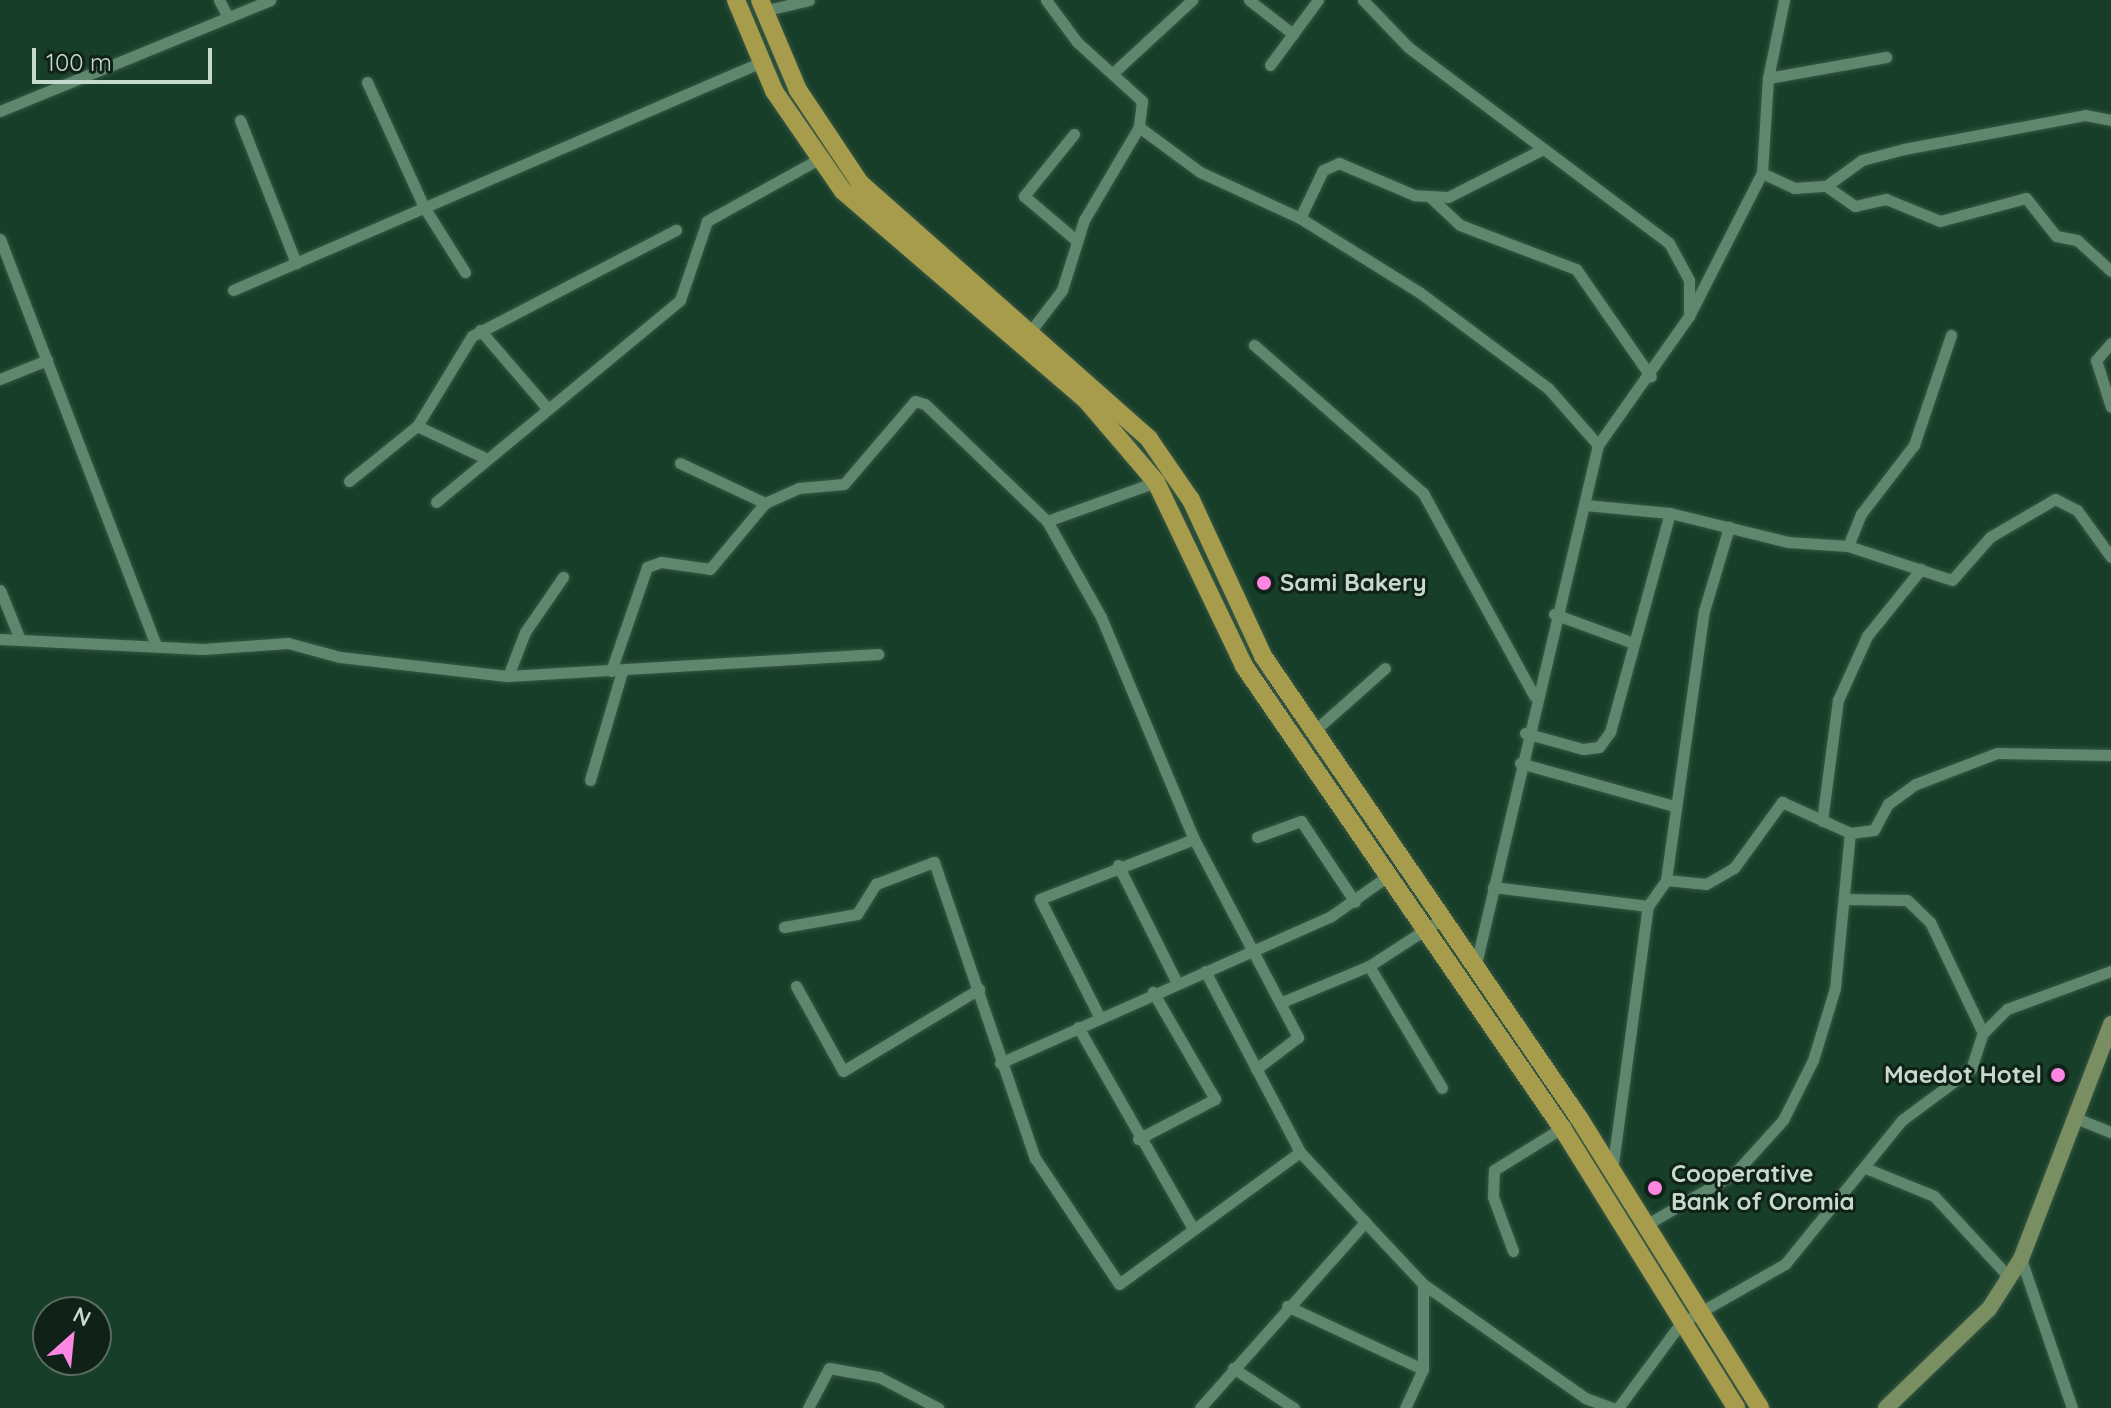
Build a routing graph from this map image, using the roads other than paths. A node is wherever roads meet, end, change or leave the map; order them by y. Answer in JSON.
{"nodes":[{"id":1,"x":219,"y":0,"type":"edge"},
{"id":2,"x":270,"y":0,"type":"edge"},
{"id":3,"x":736,"y":0,"type":"edge"},
{"id":4,"x":809,"y":0,"type":"edge"},
{"id":5,"x":1046,"y":0,"type":"edge"},
{"id":6,"x":1192,"y":0,"type":"edge"},
{"id":7,"x":1249,"y":0,"type":"edge"},
{"id":8,"x":1318,"y":0,"type":"edge"},
{"id":9,"x":1363,"y":0,"type":"edge"},
{"id":10,"x":1784,"y":0,"type":"edge"},
{"id":11,"x":761,"y":6,"type":"edge"},
{"id":12,"x":228,"y":17,"type":"junction"},
{"id":13,"x":1293,"y":34,"type":"junction"},
{"id":14,"x":1886,"y":57,"type":"dead end"},
{"id":15,"x":759,"y":63,"type":"junction"},
{"id":16,"x":1270,"y":65,"type":"dead end"},
{"id":17,"x":1113,"y":73,"type":"junction"},
{"id":18,"x":1768,"y":78,"type":"junction"},
{"id":19,"x":367,"y":82,"type":"dead end"},
{"id":20,"x":0,"y":111,"type":"edge"},
{"id":21,"x":240,"y":120,"type":"dead end"},
{"id":22,"x":2111,"y":120,"type":"edge"},
{"id":23,"x":1139,"y":127,"type":"junction"},
{"id":24,"x":1074,"y":134,"type":"dead end"},
{"id":25,"x":1543,"y":149,"type":"junction"},
{"id":26,"x":817,"y":160,"type":"junction"},
{"id":27,"x":1762,"y":173,"type":"junction"},
{"id":28,"x":1826,"y":186,"type":"junction"},
{"id":29,"x":1429,"y":196,"type":"junction"},
{"id":30,"x":424,"y":207,"type":"junction"},
{"id":31,"x":1300,"y":218,"type":"junction"},
{"id":32,"x":676,"y":230,"type":"dead end"},
{"id":33,"x":0,"y":239,"type":"edge"},
{"id":34,"x":1077,"y":241,"type":"junction"},
{"id":35,"x":911,"y":245,"type":"junction"},
{"id":36,"x":296,"y":263,"type":"junction"},
{"id":37,"x":2111,"y":271,"type":"edge"},
{"id":38,"x":465,"y":272,"type":"dead end"},
{"id":39,"x":233,"y":290,"type":"dead end"},
{"id":40,"x":1689,"y":316,"type":"junction"},
{"id":41,"x":480,"y":330,"type":"junction"},
{"id":42,"x":1030,"y":332,"type":"junction"},
{"id":43,"x":1951,"y":335,"type":"dead end"},
{"id":44,"x":2111,"y":343,"type":"edge"},
{"id":45,"x":1254,"y":345,"type":"dead end"},
{"id":46,"x":47,"y":360,"type":"junction"},
{"id":47,"x":1651,"y":377,"type":"junction"},
{"id":48,"x":0,"y":379,"type":"edge"},
{"id":49,"x":2111,"y":407,"type":"edge"},
{"id":50,"x":547,"y":408,"type":"junction"},
{"id":51,"x":417,"y":426,"type":"junction"},
{"id":52,"x":1598,"y":445,"type":"junction"},
{"id":53,"x":483,"y":457,"type":"junction"},
{"id":54,"x":680,"y":463,"type":"dead end"},
{"id":55,"x":349,"y":481,"type":"dead end"},
{"id":56,"x":1156,"y":482,"type":"junction"},
{"id":57,"x":436,"y":502,"type":"dead end"},
{"id":58,"x":765,"y":503,"type":"junction"},
{"id":59,"x":1585,"y":505,"type":"junction"},
{"id":60,"x":1670,"y":513,"type":"junction"},
{"id":61,"x":1047,"y":521,"type":"junction"},
{"id":62,"x":1729,"y":527,"type":"junction"},
{"id":63,"x":1848,"y":546,"type":"junction"},
{"id":64,"x":2111,"y":557,"type":"edge"},
{"id":65,"x":1921,"y":569,"type":"junction"},
{"id":66,"x":563,"y":577,"type":"dead end"},
{"id":67,"x":0,"y":590,"type":"edge"},
{"id":68,"x":1554,"y":614,"type":"junction"},
{"id":69,"x":19,"y":637,"type":"junction"},
{"id":70,"x":0,"y":639,"type":"edge"},
{"id":71,"x":1631,"y":642,"type":"junction"},
{"id":72,"x":155,"y":643,"type":"junction"},
{"id":73,"x":878,"y":654,"type":"dead end"},
{"id":74,"x":1385,"y":668,"type":"dead end"},
{"id":75,"x":616,"y":671,"type":"junction"},
{"id":76,"x":508,"y":676,"type":"junction"},
{"id":77,"x":1534,"y":696,"type":"junction"},
{"id":78,"x":1313,"y":732,"type":"junction"},
{"id":79,"x":1525,"y":733,"type":"junction"},
{"id":80,"x":2111,"y":755,"type":"edge"},
{"id":81,"x":1520,"y":763,"type":"junction"},
{"id":82,"x":590,"y":780,"type":"dead end"},
{"id":83,"x":1674,"y":806,"type":"junction"},
{"id":84,"x":1822,"y":821,"type":"junction"},
{"id":85,"x":1850,"y":833,"type":"junction"},
{"id":86,"x":1257,"y":837,"type":"dead end"},
{"id":87,"x":1194,"y":839,"type":"junction"},
{"id":88,"x":1118,"y":865,"type":"junction"},
{"id":89,"x":1388,"y":876,"type":"junction"},
{"id":90,"x":1666,"y":880,"type":"junction"},
{"id":91,"x":1493,"y":887,"type":"junction"},
{"id":92,"x":1845,"y":899,"type":"junction"},
{"id":93,"x":1355,"y":902,"type":"junction"},
{"id":94,"x":1648,"y":906,"type":"junction"},
{"id":95,"x":1443,"y":918,"type":"junction"},
{"id":96,"x":784,"y":927,"type":"dead end"},
{"id":97,"x":1426,"y":928,"type":"junction"},
{"id":98,"x":1251,"y":948,"type":"junction"},
{"id":99,"x":1476,"y":964,"type":"junction"},
{"id":100,"x":1369,"y":966,"type":"junction"},
{"id":101,"x":1205,"y":971,"type":"junction"},
{"id":102,"x":2111,"y":971,"type":"edge"},
{"id":103,"x":1177,"y":983,"type":"junction"},
{"id":104,"x":796,"y":986,"type":"dead end"},
{"id":105,"x":979,"y":989,"type":"junction"},
{"id":106,"x":1153,"y":992,"type":"junction"},
{"id":107,"x":1282,"y":1002,"type":"junction"},
{"id":108,"x":1100,"y":1018,"type":"junction"},
{"id":109,"x":2111,"y":1024,"type":"edge"},
{"id":110,"x":1078,"y":1027,"type":"junction"},
{"id":111,"x":1983,"y":1033,"type":"junction"},
{"id":112,"x":1000,"y":1063,"type":"junction"},
{"id":113,"x":1256,"y":1069,"type":"junction"},
{"id":114,"x":1442,"y":1088,"type":"dead end"},
{"id":115,"x":1579,"y":1118,"type":"junction"},
{"id":116,"x":2078,"y":1119,"type":"junction"},
{"id":117,"x":1562,"y":1128,"type":"junction"},
{"id":118,"x":2111,"y":1132,"type":"edge"},
{"id":119,"x":1138,"y":1139,"type":"junction"},
{"id":120,"x":1300,"y":1152,"type":"junction"},
{"id":121,"x":1868,"y":1169,"type":"junction"},
{"id":122,"x":1612,"y":1173,"type":"junction"},
{"id":123,"x":1365,"y":1222,"type":"junction"},
{"id":124,"x":1644,"y":1226,"type":"junction"},
{"id":125,"x":1193,"y":1229,"type":"junction"},
{"id":126,"x":1513,"y":1251,"type":"dead end"},
{"id":127,"x":2021,"y":1259,"type":"junction"},
{"id":128,"x":2010,"y":1278,"type":"junction"},
{"id":129,"x":1423,"y":1284,"type":"junction"},
{"id":130,"x":1287,"y":1306,"type":"junction"},
{"id":131,"x":1698,"y":1312,"type":"junction"},
{"id":132,"x":1681,"y":1323,"type":"junction"},
{"id":133,"x":1233,"y":1368,"type":"junction"},
{"id":134,"x":1423,"y":1369,"type":"junction"},
{"id":135,"x":1584,"y":1403,"type":"edge"},
{"id":136,"x":808,"y":1408,"type":"edge"},
{"id":137,"x":938,"y":1408,"type":"edge"},
{"id":138,"x":1200,"y":1408,"type":"edge"},
{"id":139,"x":1294,"y":1408,"type":"edge"},
{"id":140,"x":1405,"y":1408,"type":"edge"},
{"id":141,"x":1615,"y":1408,"type":"edge"},
{"id":142,"x":1736,"y":1408,"type":"edge"},
{"id":143,"x":1760,"y":1408,"type":"edge"},
{"id":144,"x":1886,"y":1408,"type":"edge"},
{"id":145,"x":2072,"y":1408,"type":"edge"}],
"edges":[{"from":1,"to":12,"type":"street"},
{"from":2,"to":12,"type":"street"},
{"from":3,"to":15,"type":"highway"},
{"from":4,"to":11,"type":"street"},
{"from":5,"to":17,"type":"street"},
{"from":6,"to":17,"type":"street"},
{"from":7,"to":13,"type":"street"},
{"from":8,"to":13,"type":"street"},
{"from":9,"to":25,"type":"street"},
{"from":10,"to":18,"type":"street"},
{"from":11,"to":35,"type":"highway"},
{"from":12,"to":20,"type":"street"},
{"from":13,"to":16,"type":"street"},
{"from":14,"to":18,"type":"street"},
{"from":15,"to":26,"type":"highway"},
{"from":15,"to":30,"type":"street"},
{"from":17,"to":23,"type":"street"},
{"from":18,"to":27,"type":"street"},
{"from":19,"to":30,"type":"street"},
{"from":21,"to":36,"type":"street"},
{"from":22,"to":28,"type":"street"},
{"from":23,"to":31,"type":"street"},
{"from":23,"to":34,"type":"street"},
{"from":24,"to":34,"type":"street"},
{"from":25,"to":29,"type":"street"},
{"from":25,"to":40,"type":"street"},
{"from":26,"to":35,"type":"highway"},
{"from":26,"to":50,"type":"street"},
{"from":27,"to":28,"type":"street"},
{"from":27,"to":40,"type":"street"},
{"from":28,"to":37,"type":"street"},
{"from":29,"to":31,"type":"street"},
{"from":29,"to":47,"type":"street"},
{"from":30,"to":36,"type":"street"},
{"from":30,"to":38,"type":"street"},
{"from":31,"to":52,"type":"street"},
{"from":32,"to":41,"type":"street"},
{"from":33,"to":46,"type":"street"},
{"from":34,"to":42,"type":"street"},
{"from":35,"to":42,"type":"highway"},
{"from":35,"to":56,"type":"highway"},
{"from":36,"to":39,"type":"street"},
{"from":40,"to":47,"type":"street"},
{"from":41,"to":50,"type":"street"},
{"from":41,"to":51,"type":"street"},
{"from":42,"to":78,"type":"highway"},
{"from":43,"to":63,"type":"street"},
{"from":44,"to":49,"type":"street"},
{"from":45,"to":77,"type":"street"},
{"from":46,"to":48,"type":"street"},
{"from":46,"to":72,"type":"street"},
{"from":47,"to":52,"type":"street"},
{"from":50,"to":53,"type":"street"},
{"from":51,"to":53,"type":"street"},
{"from":51,"to":55,"type":"street"},
{"from":52,"to":59,"type":"street"},
{"from":53,"to":57,"type":"street"},
{"from":54,"to":58,"type":"street"},
{"from":56,"to":61,"type":"street"},
{"from":56,"to":89,"type":"highway"},
{"from":58,"to":61,"type":"street"},
{"from":58,"to":75,"type":"street"},
{"from":59,"to":60,"type":"street"},
{"from":59,"to":68,"type":"street"},
{"from":60,"to":62,"type":"street"},
{"from":60,"to":71,"type":"street"},
{"from":61,"to":87,"type":"street"},
{"from":62,"to":63,"type":"street"},
{"from":62,"to":83,"type":"street"},
{"from":63,"to":65,"type":"street"},
{"from":64,"to":65,"type":"street"},
{"from":65,"to":84,"type":"street"},
{"from":66,"to":76,"type":"street"},
{"from":67,"to":69,"type":"street"},
{"from":68,"to":71,"type":"street"},
{"from":68,"to":77,"type":"street"},
{"from":69,"to":70,"type":"street"},
{"from":69,"to":72,"type":"street"},
{"from":71,"to":79,"type":"street"},
{"from":72,"to":76,"type":"street"},
{"from":73,"to":75,"type":"street"},
{"from":74,"to":78,"type":"street"},
{"from":75,"to":76,"type":"street"},
{"from":75,"to":82,"type":"street"},
{"from":77,"to":79,"type":"street"},
{"from":78,"to":95,"type":"highway"},
{"from":79,"to":81,"type":"street"},
{"from":80,"to":85,"type":"street"},
{"from":81,"to":83,"type":"street"},
{"from":81,"to":91,"type":"street"},
{"from":83,"to":90,"type":"street"},
{"from":84,"to":85,"type":"street"},
{"from":84,"to":90,"type":"street"},
{"from":85,"to":92,"type":"street"},
{"from":86,"to":93,"type":"street"},
{"from":87,"to":88,"type":"street"},
{"from":87,"to":98,"type":"street"},
{"from":88,"to":103,"type":"street"},
{"from":88,"to":108,"type":"street"},
{"from":89,"to":93,"type":"street"},
{"from":89,"to":97,"type":"highway"},
{"from":90,"to":94,"type":"street"},
{"from":91,"to":94,"type":"street"},
{"from":91,"to":99,"type":"street"},
{"from":92,"to":111,"type":"street"},
{"from":92,"to":124,"type":"street"},
{"from":93,"to":98,"type":"street"},
{"from":94,"to":122,"type":"street"},
{"from":95,"to":97,"type":"street"},
{"from":95,"to":99,"type":"highway"},
{"from":96,"to":105,"type":"street"},
{"from":97,"to":100,"type":"street"},
{"from":97,"to":117,"type":"highway"},
{"from":98,"to":101,"type":"street"},
{"from":98,"to":107,"type":"street"},
{"from":99,"to":115,"type":"highway"},
{"from":100,"to":107,"type":"street"},
{"from":100,"to":114,"type":"street"},
{"from":101,"to":103,"type":"street"},
{"from":101,"to":113,"type":"street"},
{"from":102,"to":111,"type":"street"},
{"from":103,"to":106,"type":"street"},
{"from":104,"to":105,"type":"street"},
{"from":105,"to":112,"type":"street"},
{"from":106,"to":108,"type":"street"},
{"from":106,"to":119,"type":"street"},
{"from":107,"to":113,"type":"street"},
{"from":108,"to":110,"type":"street"},
{"from":109,"to":116,"type":"main road"},
{"from":110,"to":112,"type":"street"},
{"from":110,"to":119,"type":"street"},
{"from":111,"to":121,"type":"street"},
{"from":112,"to":125,"type":"street"},
{"from":113,"to":120,"type":"street"},
{"from":115,"to":117,"type":"street"},
{"from":115,"to":122,"type":"highway"},
{"from":116,"to":118,"type":"street"},
{"from":116,"to":127,"type":"main road"},
{"from":117,"to":126,"type":"street"},
{"from":117,"to":132,"type":"highway"},
{"from":119,"to":125,"type":"street"},
{"from":120,"to":123,"type":"street"},
{"from":120,"to":125,"type":"street"},
{"from":121,"to":128,"type":"street"},
{"from":121,"to":131,"type":"street"},
{"from":122,"to":124,"type":"highway"},
{"from":123,"to":129,"type":"street"},
{"from":123,"to":130,"type":"street"},
{"from":124,"to":131,"type":"highway"},
{"from":127,"to":128,"type":"main road"},
{"from":127,"to":145,"type":"street"},
{"from":128,"to":144,"type":"main road"},
{"from":129,"to":134,"type":"street"},
{"from":129,"to":135,"type":"street"},
{"from":130,"to":133,"type":"street"},
{"from":130,"to":134,"type":"street"},
{"from":131,"to":132,"type":"street"},
{"from":131,"to":143,"type":"highway"},
{"from":132,"to":141,"type":"street"},
{"from":132,"to":142,"type":"highway"},
{"from":133,"to":138,"type":"street"},
{"from":133,"to":139,"type":"street"},
{"from":134,"to":140,"type":"street"},
{"from":135,"to":141,"type":"street"},
{"from":136,"to":137,"type":"street"}]}
